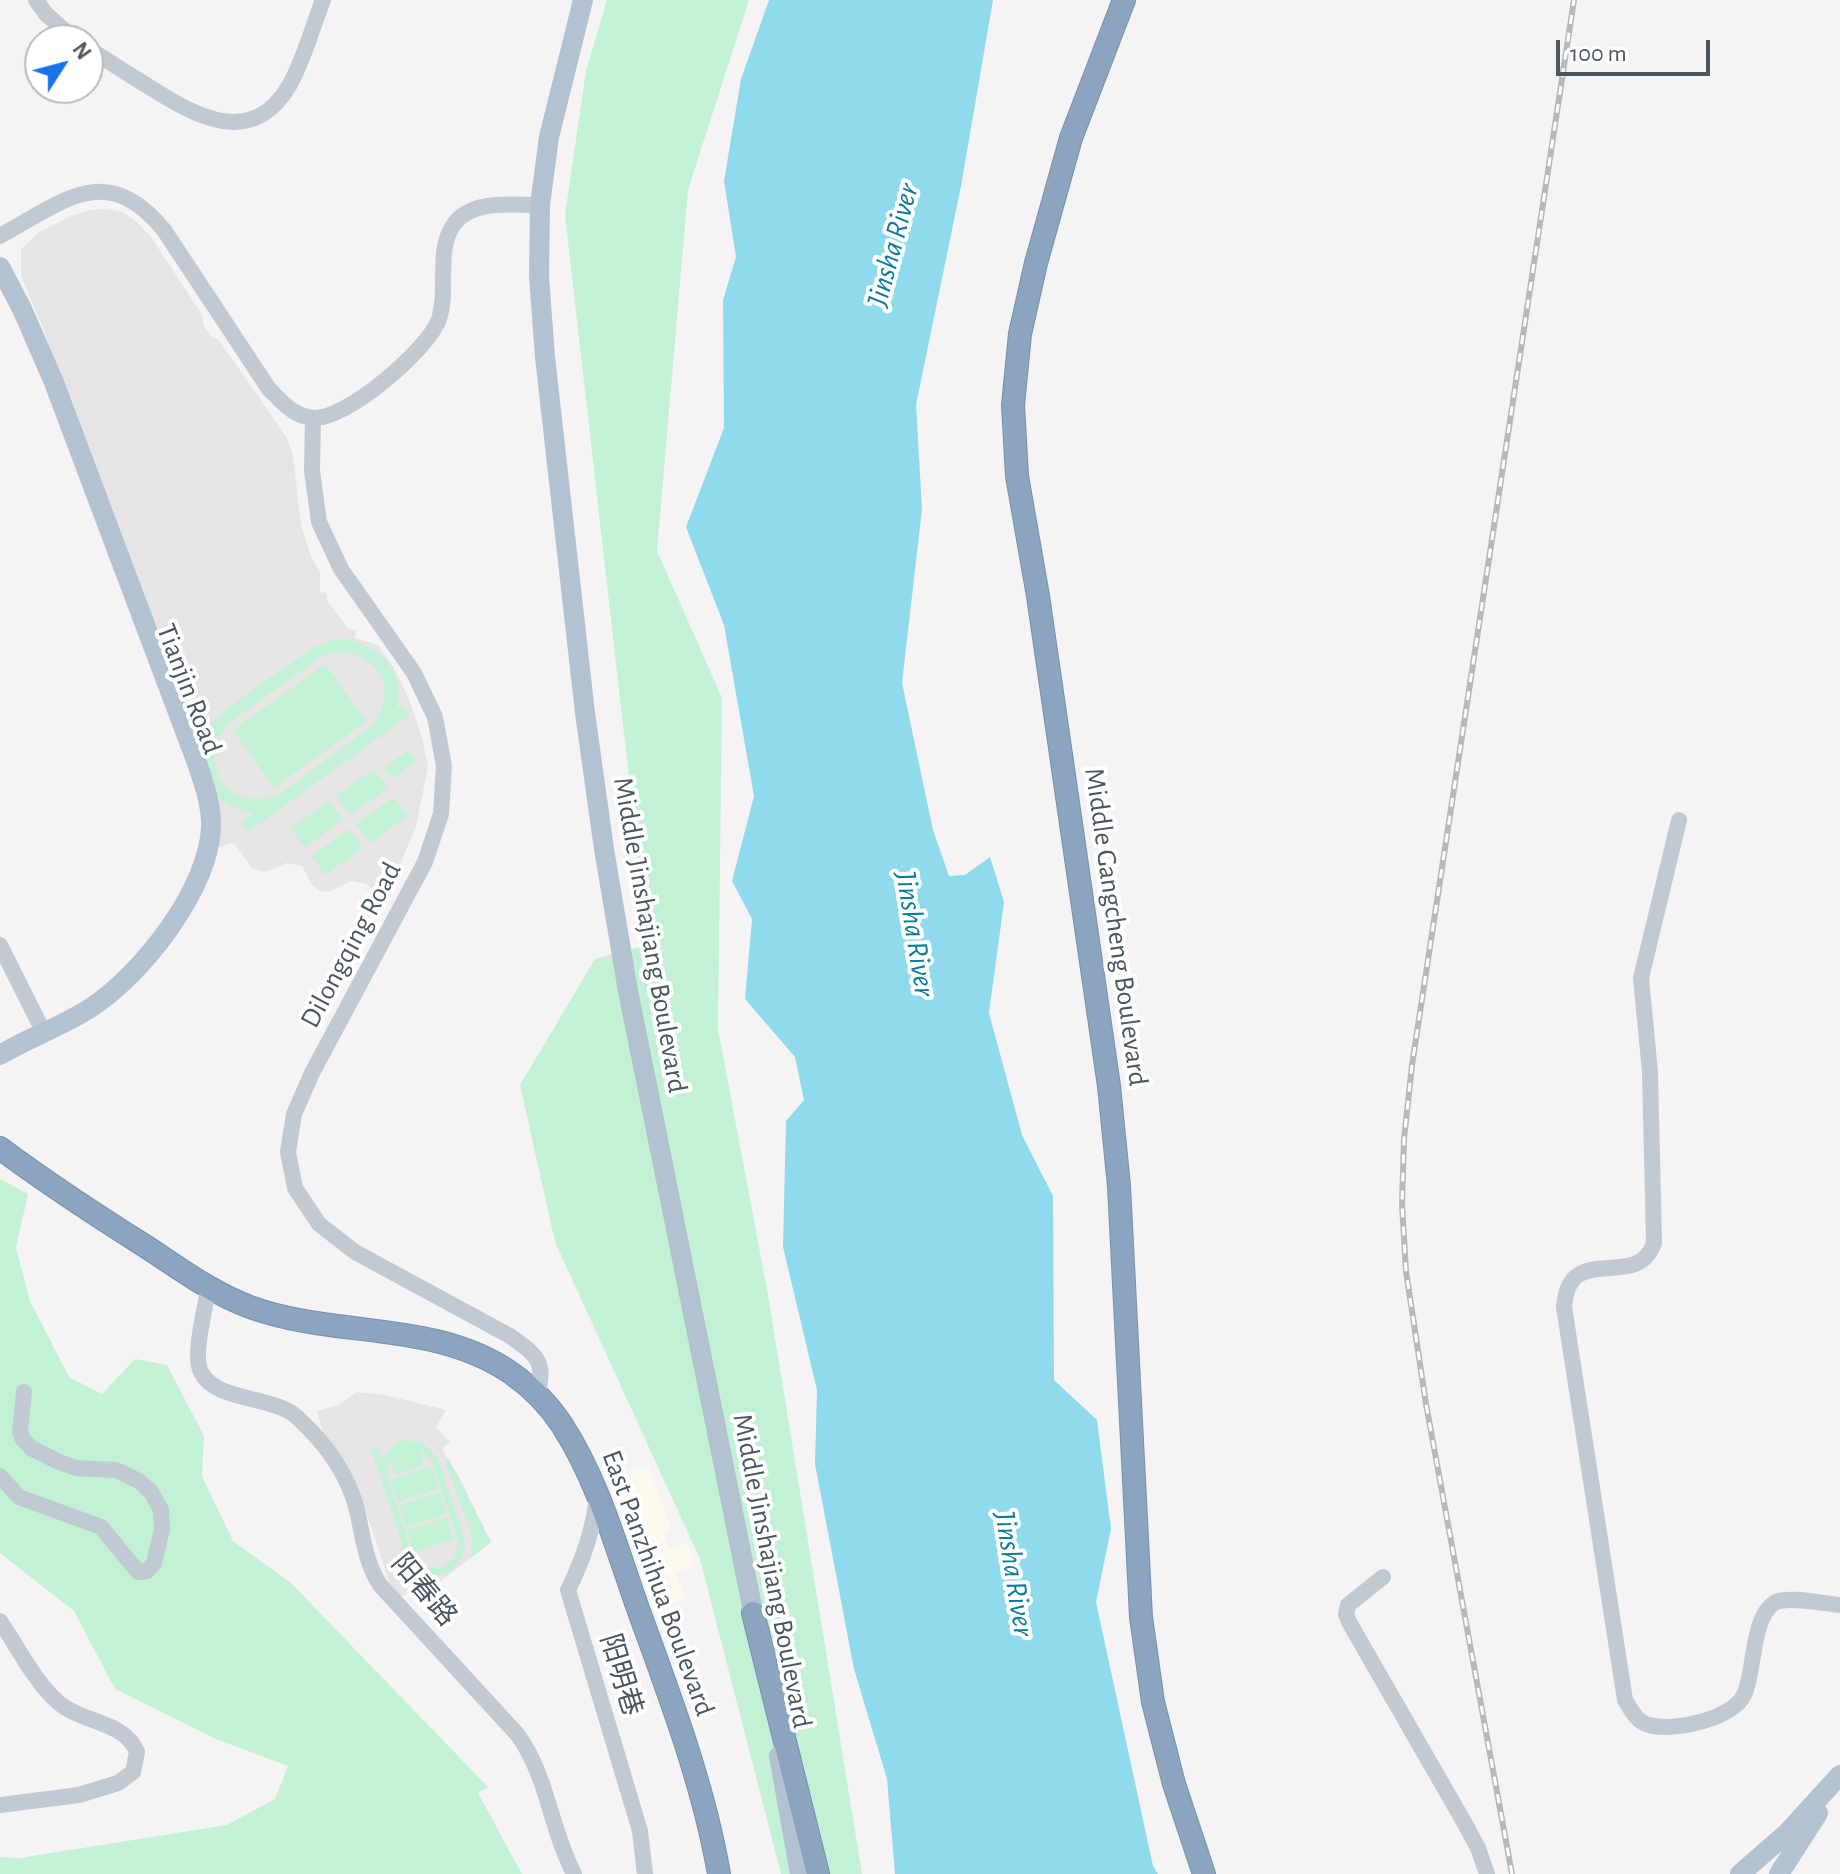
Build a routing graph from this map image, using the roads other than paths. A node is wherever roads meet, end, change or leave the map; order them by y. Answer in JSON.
{"nodes":[{"id":1,"x":36,"y":0,"type":"edge"},
{"id":2,"x":323,"y":0,"type":"edge"},
{"id":3,"x":583,"y":0,"type":"edge"},
{"id":4,"x":1124,"y":0,"type":"edge"},
{"id":5,"x":57,"y":24,"type":"edge"},
{"id":6,"x":104,"y":58,"type":"edge"},
{"id":7,"x":540,"y":205,"type":"junction"},
{"id":8,"x":0,"y":236,"type":"edge"},
{"id":9,"x":0,"y":267,"type":"edge"},
{"id":10,"x":0,"y":289,"type":"edge"},
{"id":11,"x":313,"y":418,"type":"junction"},
{"id":12,"x":1679,"y":820,"type":"dead end"},
{"id":13,"x":0,"y":945,"type":"edge"},
{"id":14,"x":39,"y":1023,"type":"junction"},
{"id":15,"x":0,"y":1042,"type":"edge"},
{"id":16,"x":0,"y":1055,"type":"edge"},
{"id":17,"x":0,"y":1148,"type":"edge"},
{"id":18,"x":0,"y":1160,"type":"edge"},
{"id":19,"x":208,"y":1292,"type":"junction"},
{"id":20,"x":24,"y":1392,"type":"dead end"},
{"id":21,"x":537,"y":1395,"type":"junction"},
{"id":22,"x":0,"y":1476,"type":"edge"},
{"id":23,"x":596,"y":1504,"type":"junction"},
{"id":24,"x":1383,"y":1577,"type":"dead end"},
{"id":25,"x":1840,"y":1605,"type":"edge"},
{"id":26,"x":753,"y":1613,"type":"joint"},
{"id":27,"x":0,"y":1621,"type":"edge"},
{"id":28,"x":768,"y":1681,"type":"junction"},
{"id":29,"x":1840,"y":1776,"type":"edge"},
{"id":30,"x":0,"y":1805,"type":"edge"},
{"id":31,"x":574,"y":1874,"type":"edge"},
{"id":32,"x":645,"y":1874,"type":"edge"},
{"id":33,"x":708,"y":1874,"type":"edge"},
{"id":34,"x":719,"y":1874,"type":"edge"},
{"id":35,"x":800,"y":1874,"type":"edge"},
{"id":36,"x":818,"y":1874,"type":"edge"},
{"id":37,"x":1204,"y":1874,"type":"edge"},
{"id":38,"x":1487,"y":1874,"type":"edge"},
{"id":39,"x":1742,"y":1874,"type":"edge"},
{"id":40,"x":1779,"y":1874,"type":"edge"}],
"edges":[{"from":1,"to":5,"type":"street"},
{"from":2,"to":6,"type":"street"},
{"from":3,"to":7,"type":"main road","name":"Middle Jinshajiang Boulevard"},
{"from":4,"to":37,"type":"highway","name":"Middle Gangcheng Boulevard"},
{"from":7,"to":11,"type":"street"},
{"from":7,"to":26,"type":"main road","name":"Middle Jinshajiang Boulevard"},
{"from":8,"to":11,"type":"street"},
{"from":9,"to":16,"type":"main road"},
{"from":10,"to":14,"type":"main road","name":"Tianjin Road"},
{"from":11,"to":21,"type":"street","name":"Dilongqing Road"},
{"from":12,"to":25,"type":"street"},
{"from":13,"to":14,"type":"street"},
{"from":14,"to":15,"type":"main road","name":"Tianjin Road"},
{"from":17,"to":19,"type":"highway","name":"East Panzhihua Boulevard"},
{"from":18,"to":19,"type":"highway","name":"East Panzhihua Boulevard"},
{"from":19,"to":21,"type":"highway","name":"East Panzhihua Boulevard"},
{"from":19,"to":23,"type":"highway","name":"East Panzhihua Boulevard"},
{"from":19,"to":31,"type":"street","name":"阳春路"},
{"from":20,"to":22,"type":"street"},
{"from":21,"to":23,"type":"highway","name":"East Panzhihua Boulevard"},
{"from":23,"to":32,"type":"street","name":"阳明巷"},
{"from":23,"to":33,"type":"highway","name":"East Panzhihua Boulevard"},
{"from":23,"to":34,"type":"highway","name":"East Panzhihua Boulevard"},
{"from":24,"to":38,"type":"street"},
{"from":26,"to":28,"type":"highway"},
{"from":27,"to":30,"type":"street"},
{"from":28,"to":35,"type":"main road","name":"Middle Jinshajiang Boulevard"},
{"from":28,"to":36,"type":"highway"},
{"from":29,"to":39,"type":"main road"},
{"from":29,"to":40,"type":"main road"}]}
